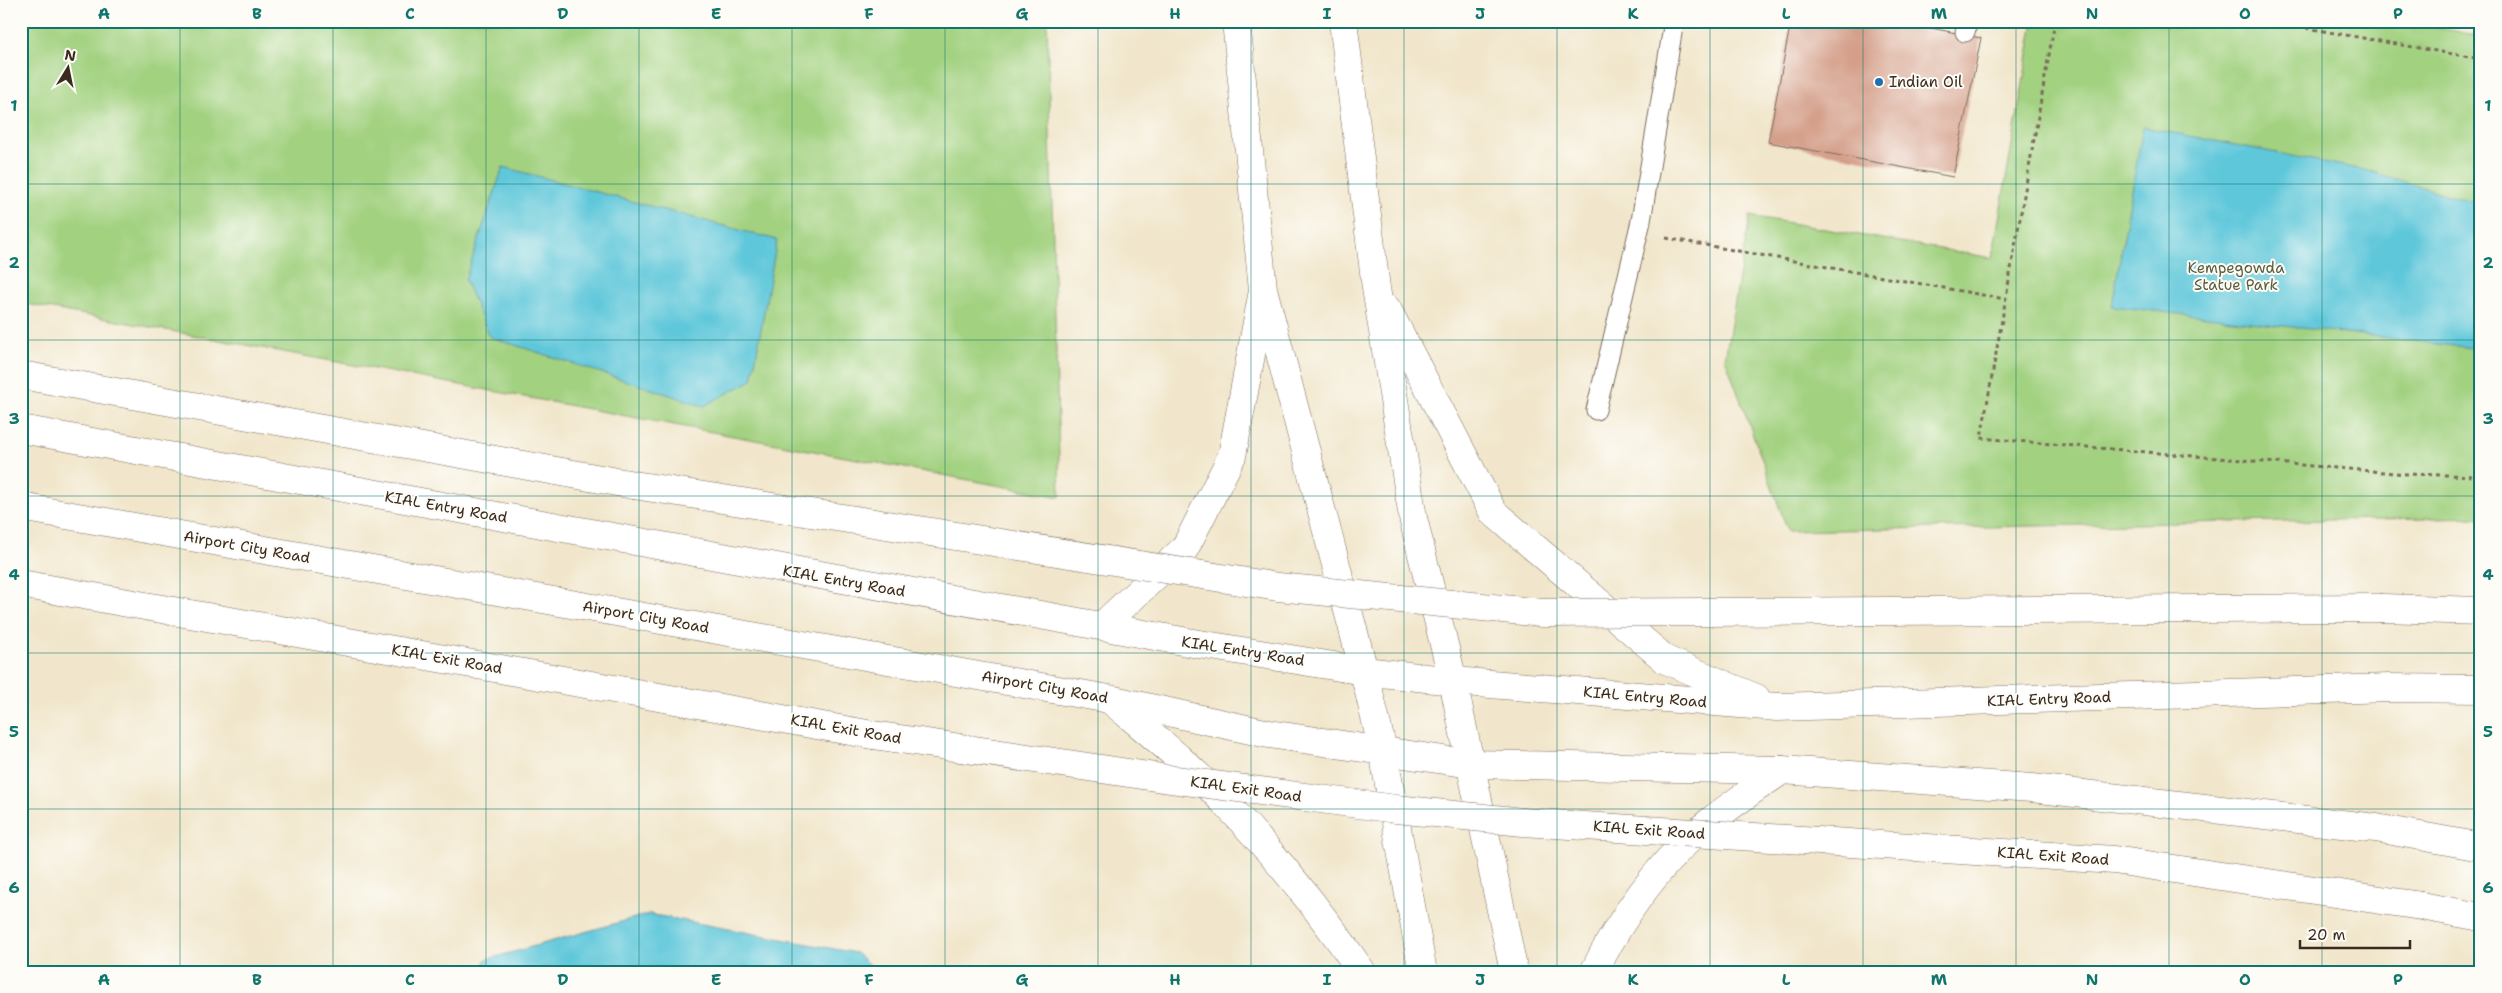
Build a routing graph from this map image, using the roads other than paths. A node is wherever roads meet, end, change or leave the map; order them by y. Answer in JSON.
{"nodes":[{"id":1,"x":1236,"y":21,"type":"edge"},
{"id":2,"x":1343,"y":21,"type":"edge"},
{"id":3,"x":1674,"y":21,"type":"edge"},
{"id":4,"x":1376,"y":288,"type":"junction"},
{"id":5,"x":1263,"y":289,"type":"junction"},
{"id":6,"x":21,"y":375,"type":"edge"},
{"id":7,"x":1596,"y":410,"type":"dead end"},
{"id":8,"x":21,"y":429,"type":"edge"},
{"id":9,"x":21,"y":507,"type":"edge"},
{"id":10,"x":21,"y":584,"type":"edge"},
{"id":11,"x":2481,"y":611,"type":"edge"},
{"id":12,"x":1104,"y":625,"type":"junction"},
{"id":13,"x":1364,"y":671,"type":"junction"},
{"id":14,"x":1453,"y":681,"type":"junction"},
{"id":15,"x":2481,"y":689,"type":"edge"},
{"id":16,"x":1109,"y":699,"type":"junction"},
{"id":17,"x":1777,"y":707,"type":"junction"},
{"id":18,"x":1383,"y":751,"type":"junction"},
{"id":19,"x":1471,"y":764,"type":"junction"},
{"id":20,"x":1782,"y":770,"type":"junction"},
{"id":21,"x":2481,"y":846,"type":"edge"},
{"id":22,"x":2481,"y":917,"type":"edge"},
{"id":23,"x":1362,"y":972,"type":"edge"},
{"id":24,"x":1423,"y":972,"type":"edge"},
{"id":25,"x":1514,"y":972,"type":"edge"},
{"id":26,"x":1594,"y":972,"type":"edge"}],
"edges":[{"from":1,"to":5,"type":"main road"},
{"from":2,"to":4,"type":"main road"},
{"from":3,"to":7,"type":"lane"},
{"from":4,"to":14,"type":"main road"},
{"from":4,"to":17,"type":"main road"},
{"from":5,"to":12,"type":"main road"},
{"from":5,"to":13,"type":"main road"},
{"from":6,"to":11,"type":"main road","bridge":true},
{"from":8,"to":12,"type":"main road","name":"KIAL Entry Road"},
{"from":9,"to":16,"type":"main road","name":"Airport City Road"},
{"from":10,"to":22,"type":"main road","name":"KIAL Exit Road","bridge":true},
{"from":12,"to":13,"type":"main road","name":"KIAL Entry Road"},
{"from":13,"to":14,"type":"main road","name":"KIAL Entry Road"},
{"from":13,"to":18,"type":"main road"},
{"from":14,"to":17,"type":"main road","name":"KIAL Entry Road"},
{"from":14,"to":19,"type":"main road"},
{"from":15,"to":17,"type":"main road","name":"KIAL Entry Road"},
{"from":16,"to":18,"type":"main road","name":"Airport City Road"},
{"from":16,"to":23,"type":"main road"},
{"from":18,"to":19,"type":"main road"},
{"from":18,"to":24,"type":"main road"},
{"from":19,"to":20,"type":"main road"},
{"from":19,"to":25,"type":"main road"},
{"from":20,"to":21,"type":"main road"},
{"from":20,"to":26,"type":"main road"}]}
